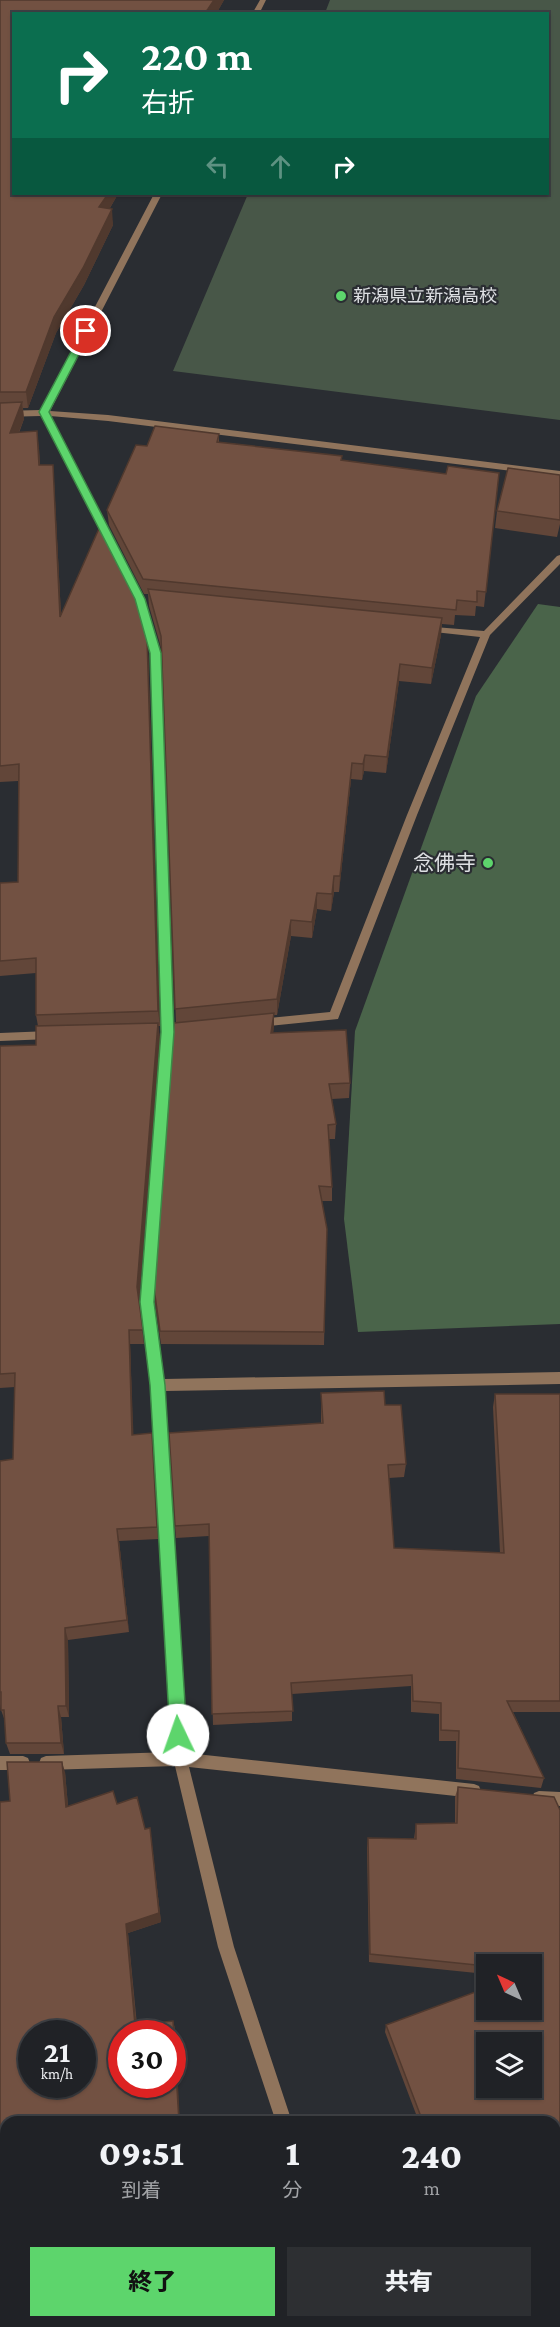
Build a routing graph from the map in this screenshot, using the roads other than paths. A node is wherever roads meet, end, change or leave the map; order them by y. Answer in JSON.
{"nodes":[{"id":1,"x":157,"y":195,"type":"edge"},
{"id":2,"x":44,"y":412,"type":"junction"},
{"id":3,"x":0,"y":414,"type":"edge"},
{"id":4,"x":560,"y":474,"type":"edge"},
{"id":5,"x":560,"y":558,"type":"edge"},
{"id":6,"x":140,"y":599,"type":"junction"},
{"id":7,"x":152,"y":601,"type":"edge"},
{"id":8,"x":414,"y":627,"type":"edge"},
{"id":9,"x":486,"y":634,"type":"junction"},
{"id":10,"x":251,"y":1024,"type":"edge"},
{"id":11,"x":60,"y":1035,"type":"edge"},
{"id":12,"x":0,"y":1037,"type":"edge"},
{"id":13,"x":560,"y":1378,"type":"edge"},
{"id":14,"x":158,"y":1385,"type":"junction"},
{"id":15,"x":180,"y":1759,"type":"junction"},
{"id":16,"x":0,"y":1763,"type":"edge"},
{"id":17,"x":493,"y":1793,"type":"edge"},
{"id":18,"x":527,"y":1797,"type":"edge"},
{"id":19,"x":560,"y":1799,"type":"edge"},
{"id":20,"x":282,"y":2116,"type":"edge"}],
"edges":[{"from":1,"to":2,"type":"street"},
{"from":2,"to":3,"type":"street"},
{"from":2,"to":4,"type":"street"},
{"from":2,"to":6,"type":"street"},
{"from":5,"to":9,"type":"street"},
{"from":6,"to":7,"type":"street"},
{"from":6,"to":14,"type":"street"},
{"from":8,"to":9,"type":"street"},
{"from":9,"to":10,"type":"street"},
{"from":11,"to":12,"type":"street"},
{"from":13,"to":14,"type":"street"},
{"from":14,"to":15,"type":"street"},
{"from":15,"to":16,"type":"street"},
{"from":15,"to":17,"type":"street"},
{"from":15,"to":20,"type":"street"},
{"from":18,"to":19,"type":"street"}]}
